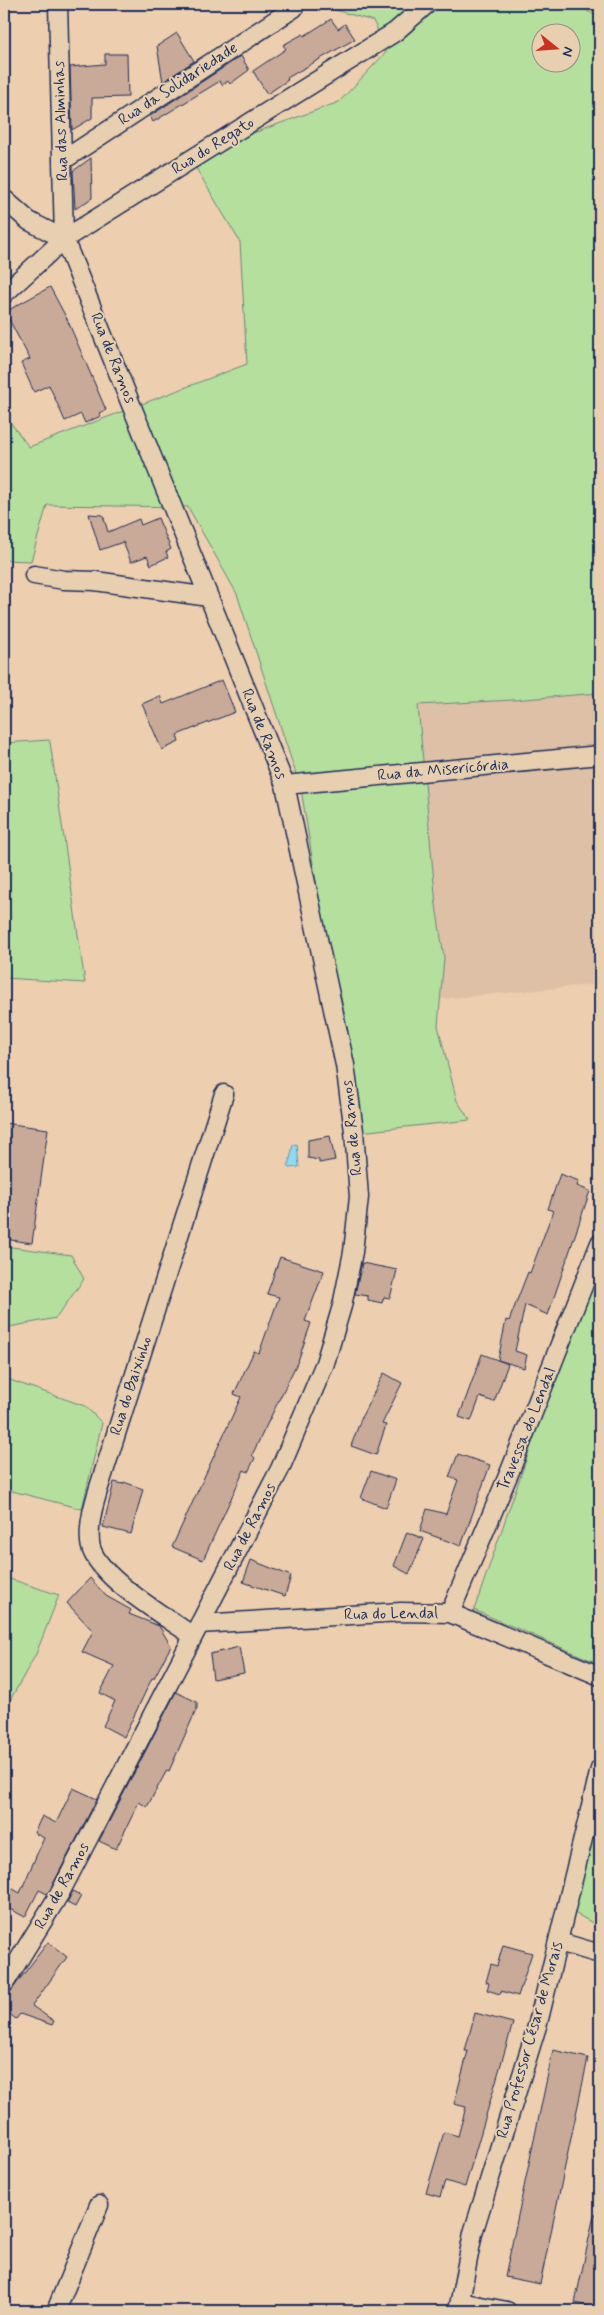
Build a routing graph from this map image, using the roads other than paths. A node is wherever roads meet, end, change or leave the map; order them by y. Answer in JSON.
{"nodes":[{"id":1,"x":58,"y":4,"type":"edge"},
{"id":2,"x":427,"y":4,"type":"edge"},
{"id":3,"x":294,"y":8,"type":"dead end"},
{"id":4,"x":62,"y":160,"type":"junction"},
{"id":5,"x":4,"y":199,"type":"edge"},
{"id":6,"x":64,"y":239,"type":"junction"},
{"id":7,"x":4,"y":294,"type":"edge"},
{"id":8,"x":34,"y":575,"type":"dead end"},
{"id":9,"x":209,"y":597,"type":"junction"},
{"id":10,"x":600,"y":755,"type":"edge"},
{"id":11,"x":285,"y":785,"type":"junction"},
{"id":12,"x":224,"y":1094,"type":"dead end"},
{"id":13,"x":600,"y":1243,"type":"edge"},
{"id":14,"x":450,"y":1613,"type":"junction"},
{"id":15,"x":197,"y":1630,"type":"junction"},
{"id":16,"x":600,"y":1676,"type":"edge"},
{"id":17,"x":600,"y":1768,"type":"edge"},
{"id":18,"x":559,"y":1942,"type":"junction"},
{"id":19,"x":600,"y":1954,"type":"edge"},
{"id":20,"x":4,"y":1984,"type":"edge"},
{"id":21,"x":99,"y":2205,"type":"dead end"},
{"id":22,"x":459,"y":2306,"type":"edge"},
{"id":23,"x":56,"y":2311,"type":"edge"},
{"id":24,"x":507,"y":2311,"type":"edge"}],
"edges":[{"from":1,"to":4,"type":"street","name":"Rua das Alminhas"},
{"from":2,"to":6,"type":"street","name":"Rua do Regato"},
{"from":3,"to":4,"type":"street","name":"Rua da Solidariedade"},
{"from":4,"to":6,"type":"street","name":"Rua das Alminhas"},
{"from":5,"to":6,"type":"street"},
{"from":6,"to":7,"type":"street","name":"Rua do Regato"},
{"from":6,"to":9,"type":"street","name":"Rua de Ramos"},
{"from":8,"to":9,"type":"street"},
{"from":9,"to":11,"type":"street","name":"Rua de Ramos"},
{"from":10,"to":11,"type":"street","name":"Rua da Misericórdia"},
{"from":11,"to":15,"type":"street","name":"Rua de Ramos"},
{"from":12,"to":15,"type":"street","name":"Rua do Baixinho"},
{"from":13,"to":14,"type":"street","name":"Travessa do Lendal"},
{"from":14,"to":15,"type":"street","name":"Rua do Lendal"},
{"from":14,"to":16,"type":"street","name":"Rua do Lendal"},
{"from":15,"to":20,"type":"street","name":"Rua de Ramos"},
{"from":17,"to":18,"type":"street","name":"Rua Professor César de Morais"},
{"from":18,"to":19,"type":"street"},
{"from":18,"to":22,"type":"street","name":"Rua Professor César de Morais"},
{"from":21,"to":23,"type":"street"},
{"from":22,"to":24,"type":"street"}]}
